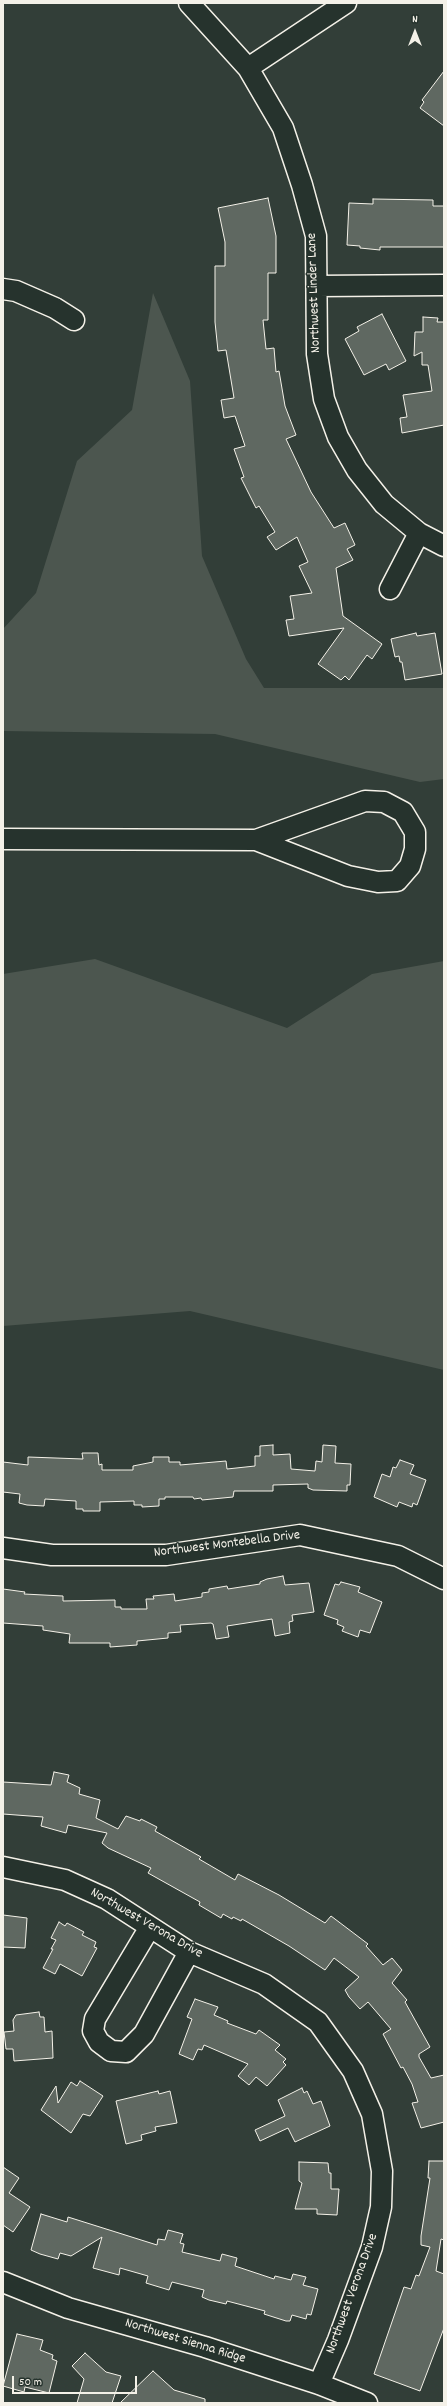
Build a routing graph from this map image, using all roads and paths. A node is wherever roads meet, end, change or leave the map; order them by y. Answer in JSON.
{"nodes":[{"id":1,"x":189,"y":3,"type":"edge"},
{"id":2,"x":346,"y":3,"type":"edge"},
{"id":3,"x":248,"y":68,"type":"junction"},
{"id":4,"x":444,"y":285,"type":"edge"},
{"id":5,"x":317,"y":286,"type":"junction"},
{"id":6,"x":3,"y":289,"type":"edge"},
{"id":7,"x":74,"y":320,"type":"dead end"},
{"id":8,"x":420,"y":533,"type":"junction"},
{"id":9,"x":444,"y":546,"type":"edge"},
{"id":10,"x":390,"y":589,"type":"dead end"},
{"id":11,"x":3,"y":839,"type":"edge"},
{"id":12,"x":256,"y":840,"type":"junction"},
{"id":13,"x":3,"y":1548,"type":"edge"},
{"id":14,"x":441,"y":1571,"type":"edge"},
{"id":15,"x":3,"y":1867,"type":"edge"},
{"id":16,"x":150,"y":1926,"type":"junction"},
{"id":17,"x":190,"y":1952,"type":"junction"},
{"id":18,"x":3,"y":2282,"type":"edge"},
{"id":19,"x":319,"y":2384,"type":"junction"},
{"id":20,"x":367,"y":2403,"type":"edge"}],
"edges":[{"from":1,"to":3,"type":"street","name":"Northwest Linder Lane"},
{"from":2,"to":3,"type":"street"},
{"from":3,"to":5,"type":"street","name":"Northwest Linder Lane"},
{"from":4,"to":5,"type":"street"},
{"from":5,"to":8,"type":"street","name":"Northwest Linder Lane"},
{"from":6,"to":7,"type":"street"},
{"from":8,"to":9,"type":"street","name":"Northwest Linder Lane"},
{"from":8,"to":10,"type":"street"},
{"from":11,"to":12,"type":"street"},
{"from":12,"to":12,"type":"street"},
{"from":13,"to":14,"type":"street","name":"Northwest Montebella Drive"},
{"from":15,"to":16,"type":"street","name":"Northwest Verona Drive"},
{"from":16,"to":17,"type":"street","name":"Northwest Verona Drive"},
{"from":16,"to":17,"type":"street"},
{"from":17,"to":19,"type":"street","name":"Northwest Verona Drive"},
{"from":18,"to":19,"type":"street","name":"Northwest Sienna Ridge"},
{"from":19,"to":20,"type":"street","name":"Northwest Sienna Ridge"}]}
